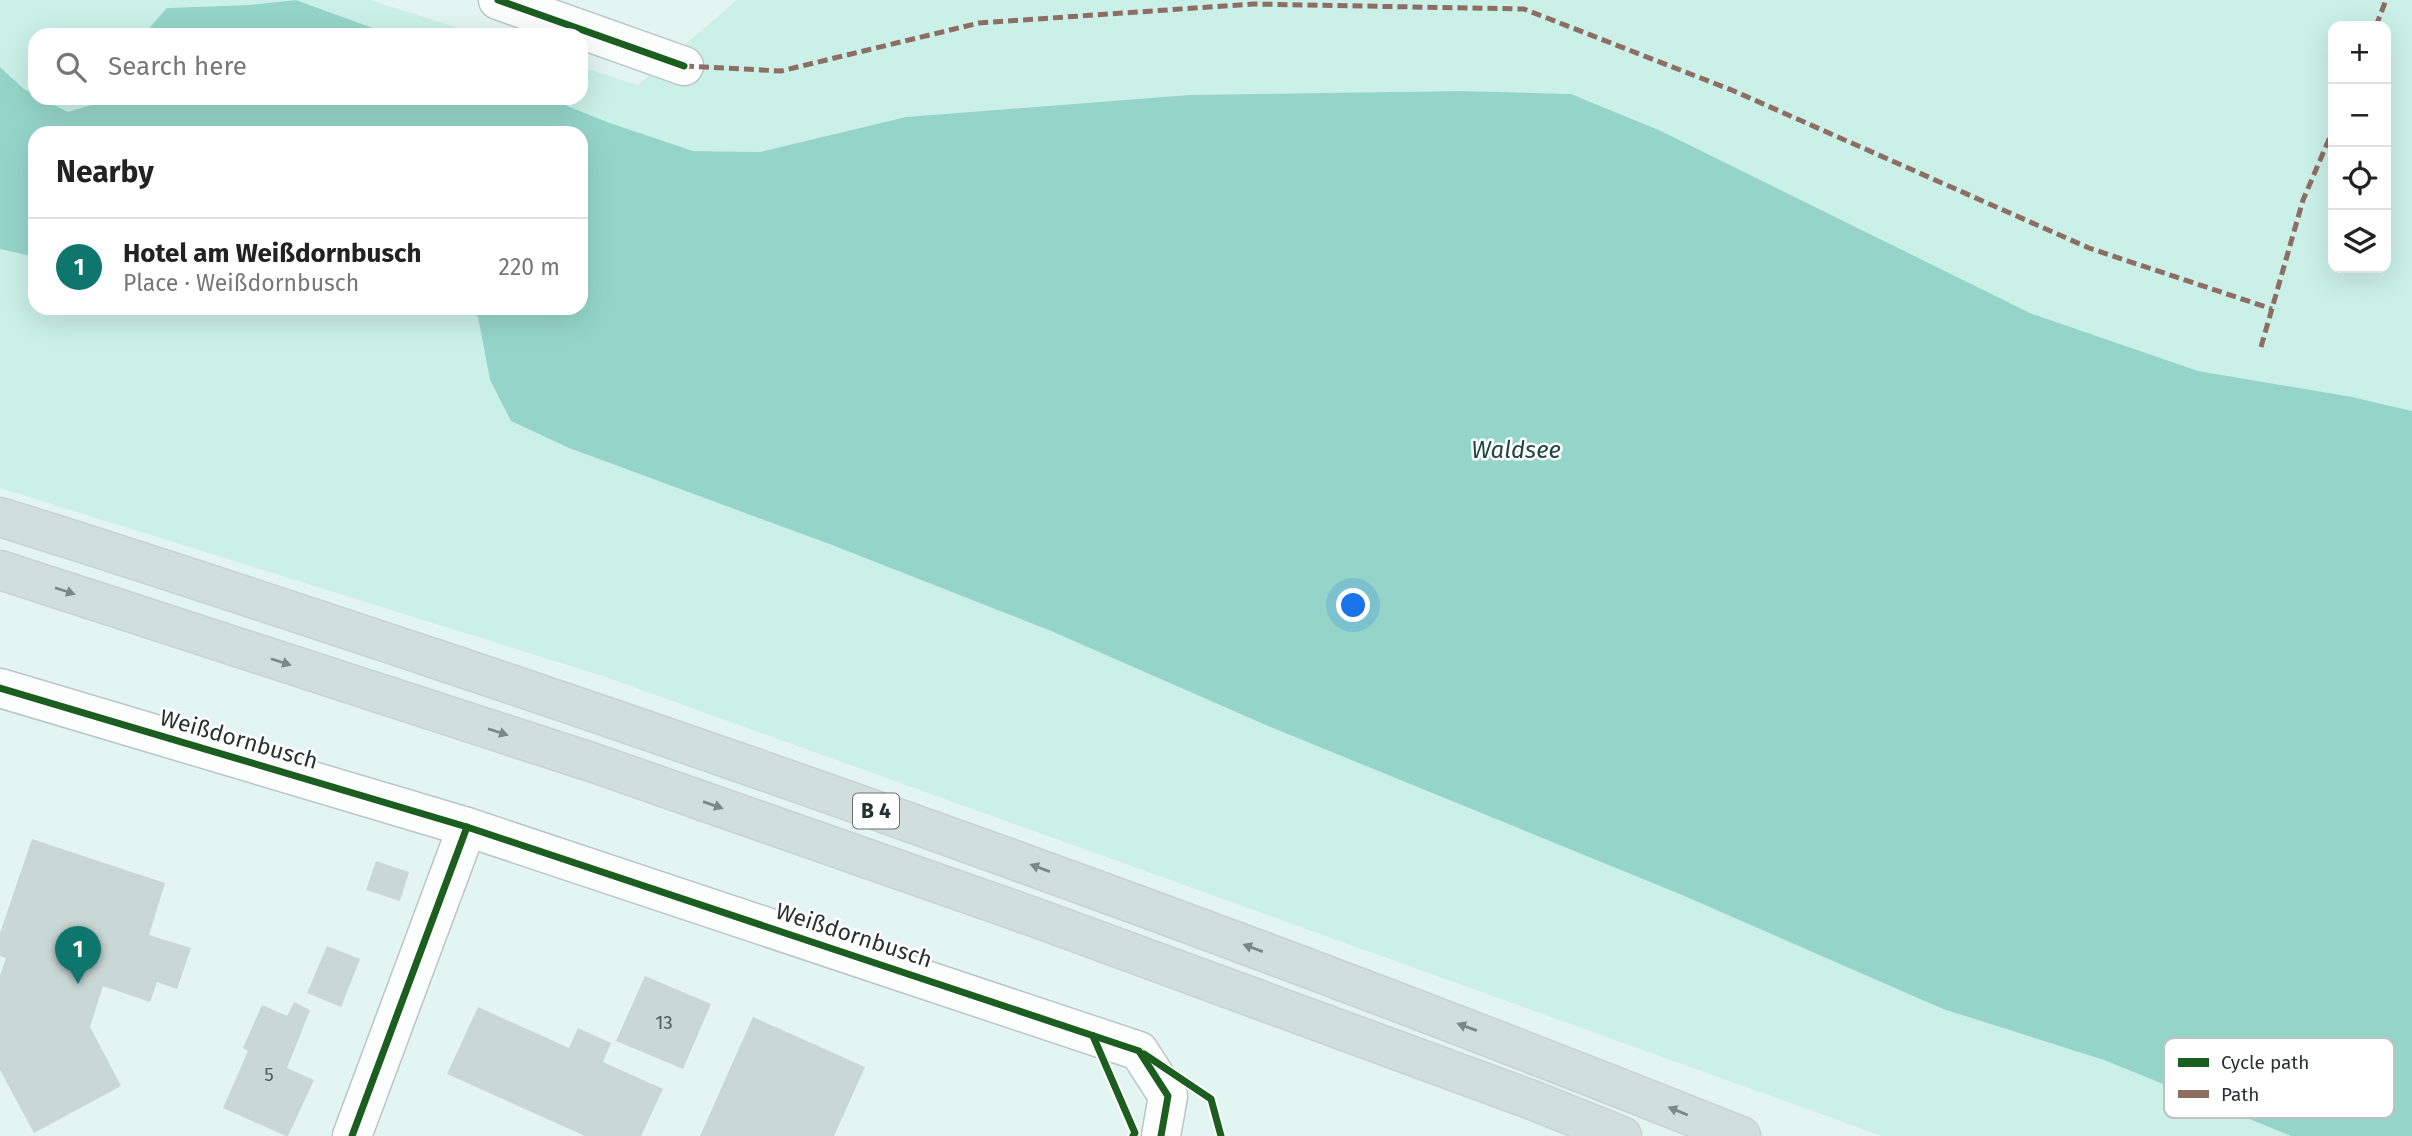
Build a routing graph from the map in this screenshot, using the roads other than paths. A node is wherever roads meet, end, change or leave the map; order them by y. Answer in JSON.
{"nodes":[{"id":1,"x":498,"y":0,"type":"edge"},
{"id":2,"x":577,"y":28,"type":"edge"},
{"id":3,"x":588,"y":32,"type":"edge"},
{"id":4,"x":684,"y":66,"type":"dead end"},
{"id":5,"x":0,"y":517,"type":"edge"},
{"id":6,"x":0,"y":570,"type":"edge"},
{"id":7,"x":0,"y":688,"type":"edge"},
{"id":8,"x":467,"y":827,"type":"junction"},
{"id":9,"x":352,"y":1136,"type":"edge"},
{"id":10,"x":1161,"y":1136,"type":"edge"},
{"id":11,"x":1622,"y":1136,"type":"edge"},
{"id":12,"x":1741,"y":1136,"type":"edge"}],
"edges":[{"from":1,"to":2,"type":"street"},
{"from":3,"to":4,"type":"street"},
{"from":12,"to":5,"type":"highway","number":"B 4","one_way":true},
{"from":6,"to":11,"type":"highway","number":"B 4","one_way":true},
{"from":7,"to":8,"type":"street","name":"Weißdornbusch"},
{"from":8,"to":9,"type":"street"},
{"from":8,"to":10,"type":"street","name":"Weißdornbusch"}]}
